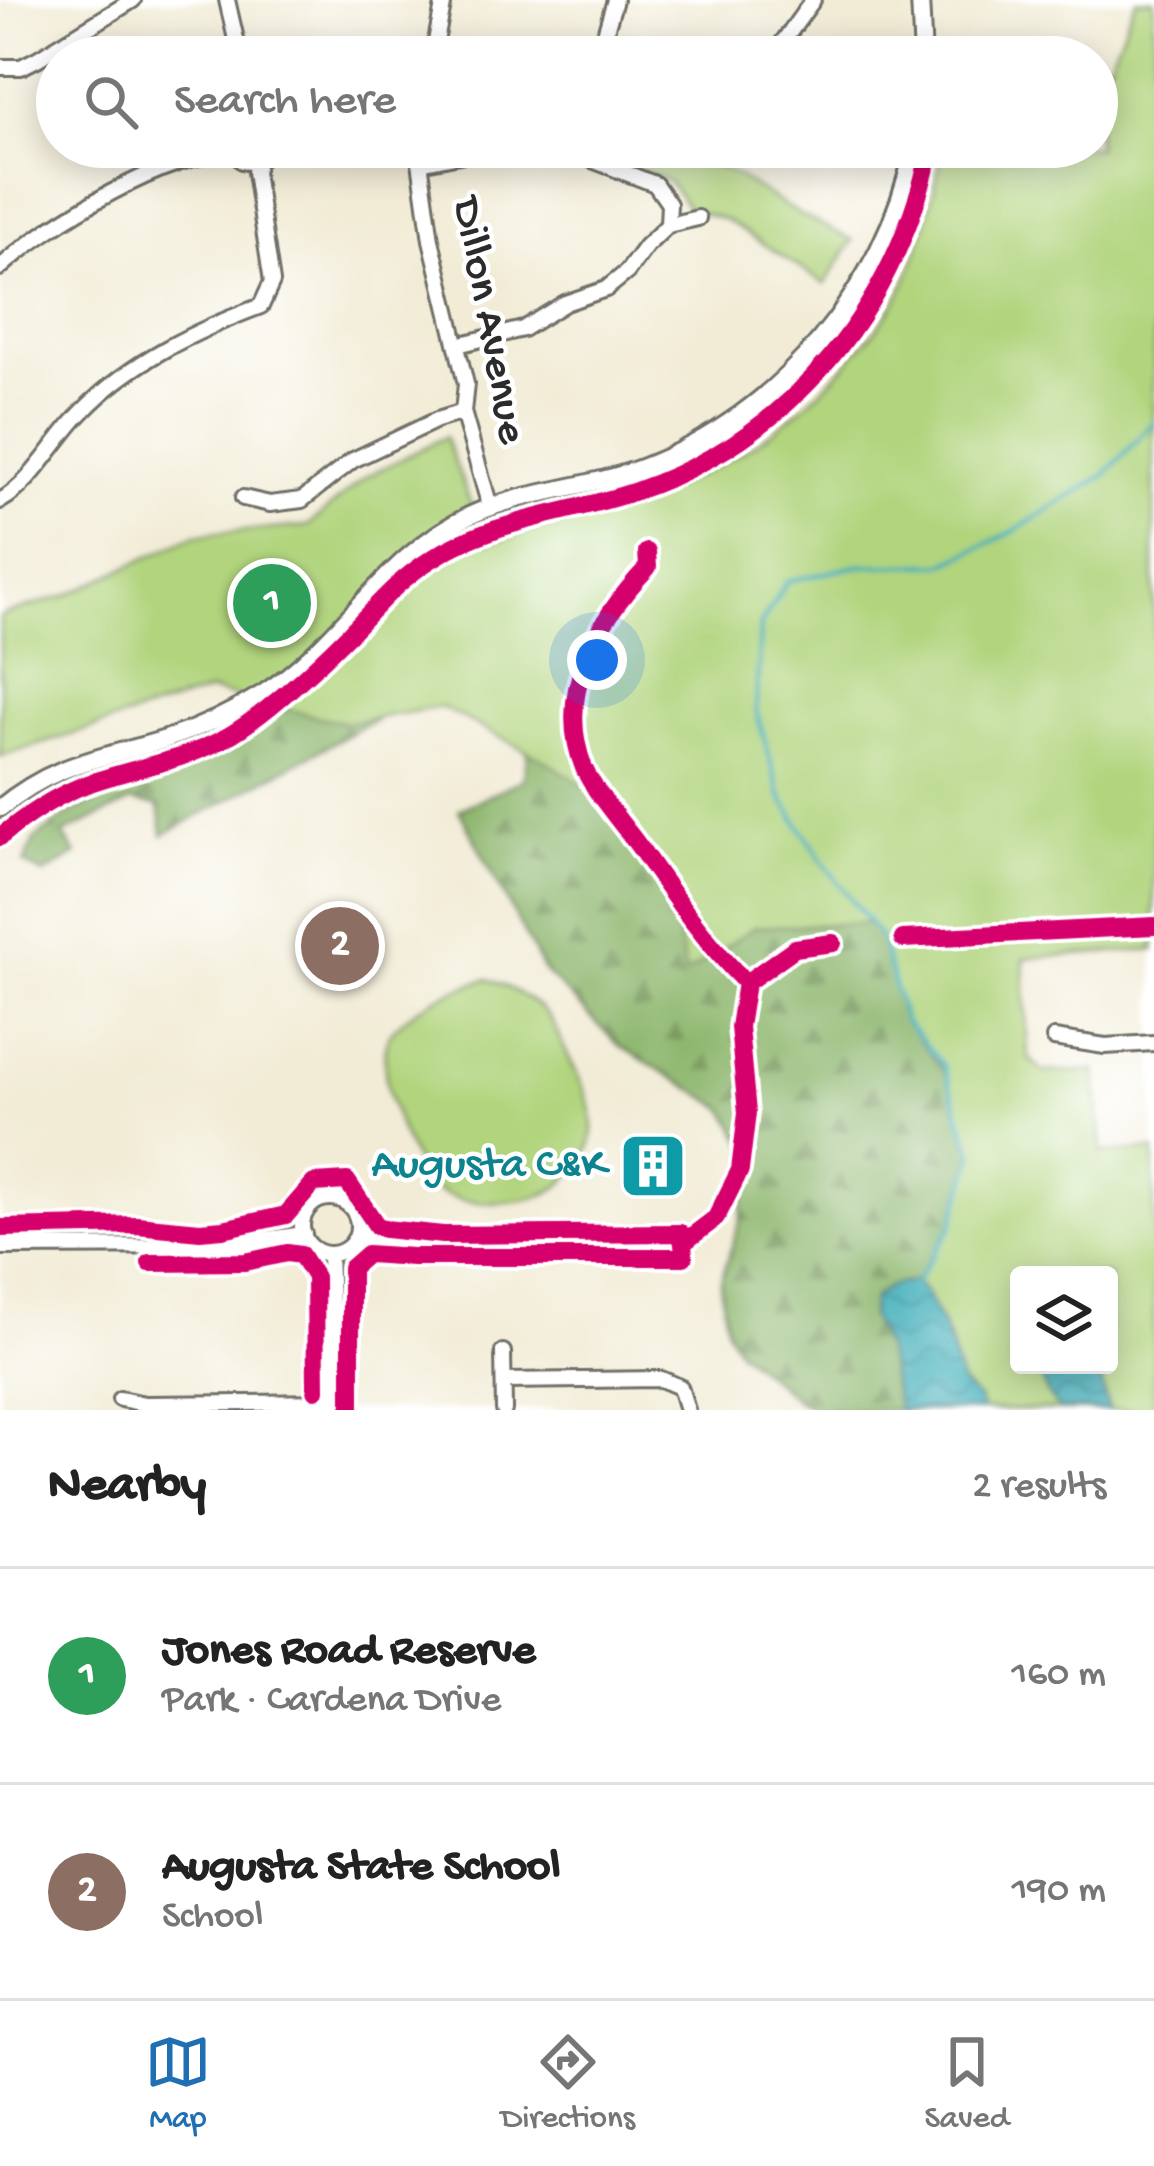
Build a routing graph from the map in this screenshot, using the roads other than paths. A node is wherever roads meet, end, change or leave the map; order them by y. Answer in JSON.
{"nodes":[{"id":1,"x":134,"y":0,"type":"edge"},
{"id":2,"x":227,"y":0,"type":"edge"},
{"id":3,"x":444,"y":0,"type":"edge"},
{"id":4,"x":614,"y":0,"type":"edge"},
{"id":5,"x":812,"y":0,"type":"edge"},
{"id":6,"x":920,"y":0,"type":"edge"},
{"id":7,"x":75,"y":36,"type":"edge"},
{"id":8,"x":235,"y":36,"type":"edge"},
{"id":9,"x":437,"y":36,"type":"edge"},
{"id":10,"x":604,"y":36,"type":"edge"},
{"id":11,"x":787,"y":36,"type":"edge"},
{"id":12,"x":922,"y":36,"type":"edge"},
{"id":13,"x":36,"y":60,"type":"edge"},
{"id":14,"x":0,"y":67,"type":"edge"},
{"id":15,"x":180,"y":168,"type":"edge"},
{"id":16,"x":250,"y":168,"type":"edge"},
{"id":17,"x":421,"y":168,"type":"edge"},
{"id":18,"x":613,"y":168,"type":"edge"},
{"id":19,"x":907,"y":168,"type":"edge"},
{"id":20,"x":698,"y":218,"type":"dead end"},
{"id":21,"x":668,"y":225,"type":"junction"},
{"id":22,"x":0,"y":268,"type":"edge"},
{"id":23,"x":457,"y":345,"type":"junction"},
{"id":24,"x":463,"y":412,"type":"junction"},
{"id":25,"x":243,"y":499,"type":"dead end"},
{"id":26,"x":0,"y":502,"type":"edge"},
{"id":27,"x":490,"y":507,"type":"junction"},
{"id":28,"x":0,"y":808,"type":"edge"},
{"id":29,"x":1054,"y":1038,"type":"dead end"},
{"id":30,"x":1154,"y":1043,"type":"edge"},
{"id":31,"x":304,"y":1234,"type":"junction"},
{"id":32,"x":357,"y":1235,"type":"junction"},
{"id":33,"x":683,"y":1244,"type":"dead end"},
{"id":34,"x":0,"y":1247,"type":"edge"},
{"id":35,"x":329,"y":1254,"type":"junction"},
{"id":36,"x":503,"y":1352,"type":"dead end"},
{"id":37,"x":504,"y":1381,"type":"junction"},
{"id":38,"x":120,"y":1399,"type":"dead end"},
{"id":39,"x":334,"y":1406,"type":"edge"},
{"id":40,"x":504,"y":1410,"type":"edge"},
{"id":41,"x":687,"y":1410,"type":"edge"}],
"edges":[{"from":1,"to":7,"type":"street"},
{"from":2,"to":8,"type":"street"},
{"from":3,"to":9,"type":"street"},
{"from":4,"to":10,"type":"street"},
{"from":5,"to":11,"type":"street"},
{"from":6,"to":12,"type":"street"},
{"from":13,"to":14,"type":"street"},
{"from":15,"to":22,"type":"street"},
{"from":16,"to":26,"type":"street"},
{"from":17,"to":23,"type":"street","name":"Dillon Avenue"},
{"from":18,"to":21,"type":"street"},
{"from":19,"to":27,"type":"street"},
{"from":20,"to":21,"type":"street"},
{"from":21,"to":23,"type":"street"},
{"from":23,"to":24,"type":"street","name":"Dillon Avenue"},
{"from":24,"to":25,"type":"street"},
{"from":24,"to":27,"type":"street","name":"Dillon Avenue"},
{"from":27,"to":28,"type":"street"},
{"from":29,"to":30,"type":"street"},
{"from":31,"to":32,"type":"street"},
{"from":31,"to":34,"type":"street"},
{"from":31,"to":35,"type":"street"},
{"from":32,"to":33,"type":"street"},
{"from":32,"to":35,"type":"street"},
{"from":35,"to":39,"type":"street"},
{"from":36,"to":37,"type":"street"},
{"from":37,"to":40,"type":"street"},
{"from":37,"to":41,"type":"street"},
{"from":38,"to":39,"type":"street"}]}
